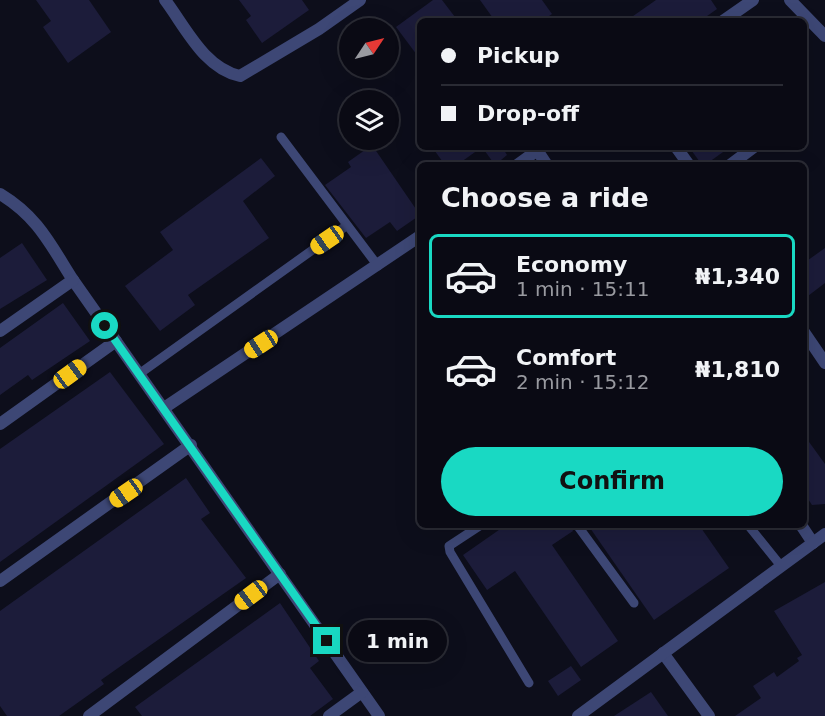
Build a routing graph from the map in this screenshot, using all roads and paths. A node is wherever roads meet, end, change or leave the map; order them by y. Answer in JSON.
{"nodes":[{"id":1,"x":165,"y":0,"type":"edge"},
{"id":2,"x":360,"y":0,"type":"edge"},
{"id":3,"x":753,"y":0,"type":"edge"},
{"id":4,"x":790,"y":0,"type":"edge"},
{"id":5,"x":727,"y":18,"type":"edge"},
{"id":6,"x":825,"y":36,"type":"edge"},
{"id":7,"x":281,"y":137,"type":"dead end"},
{"id":8,"x":539,"y":150,"type":"edge"},
{"id":9,"x":750,"y":150,"type":"edge"},
{"id":10,"x":521,"y":162,"type":"edge"},
{"id":11,"x":734,"y":162,"type":"edge"},
{"id":12,"x":0,"y":194,"type":"edge"},
{"id":13,"x":346,"y":226,"type":"junction"},
{"id":14,"x":417,"y":238,"type":"edge"},
{"id":15,"x":378,"y":267,"type":"junction"},
{"id":16,"x":73,"y":280,"type":"junction"},
{"id":17,"x":0,"y":331,"type":"edge"},
{"id":18,"x":807,"y":336,"type":"edge"},
{"id":19,"x":116,"y":341,"type":"junction"},
{"id":20,"x":825,"y":363,"type":"edge"},
{"id":21,"x":139,"y":374,"type":"junction"},
{"id":22,"x":164,"y":408,"type":"junction"},
{"id":23,"x":0,"y":424,"type":"edge"},
{"id":24,"x":191,"y":445,"type":"junction"},
{"id":25,"x":476,"y":528,"type":"edge"},
{"id":26,"x":579,"y":528,"type":"edge"},
{"id":27,"x":750,"y":528,"type":"edge"},
{"id":28,"x":803,"y":528,"type":"edge"},
{"id":29,"x":825,"y":534,"type":"edge"},
{"id":30,"x":813,"y":543,"type":"junction"},
{"id":31,"x":782,"y":566,"type":"junction"},
{"id":32,"x":280,"y":574,"type":"junction"},
{"id":33,"x":0,"y":582,"type":"edge"},
{"id":34,"x":634,"y":603,"type":"dead end"},
{"id":35,"x":663,"y":652,"type":"junction"},
{"id":36,"x":529,"y":683,"type":"dead end"},
{"id":37,"x":362,"y":692,"type":"junction"},
{"id":38,"x":89,"y":716,"type":"edge"},
{"id":39,"x":329,"y":716,"type":"edge"},
{"id":40,"x":379,"y":716,"type":"edge"},
{"id":41,"x":578,"y":716,"type":"edge"},
{"id":42,"x":709,"y":716,"type":"edge"}],
"edges":[{"from":1,"to":2,"type":"street"},
{"from":3,"to":5,"type":"street"},
{"from":4,"to":6,"type":"street"},
{"from":7,"to":13,"type":"lane"},
{"from":8,"to":10,"type":"street"},
{"from":9,"to":11,"type":"street"},
{"from":12,"to":16,"type":"street"},
{"from":13,"to":15,"type":"lane"},
{"from":13,"to":21,"type":"lane"},
{"from":14,"to":15,"type":"street"},
{"from":15,"to":22,"type":"street"},
{"from":16,"to":17,"type":"street"},
{"from":16,"to":19,"type":"street"},
{"from":18,"to":20,"type":"street"},
{"from":19,"to":21,"type":"street"},
{"from":19,"to":23,"type":"street"},
{"from":21,"to":22,"type":"street"},
{"from":22,"to":24,"type":"street"},
{"from":24,"to":32,"type":"street"},
{"from":24,"to":33,"type":"street"},
{"from":25,"to":36,"type":"lane"},
{"from":26,"to":34,"type":"lane"},
{"from":27,"to":31,"type":"lane"},
{"from":28,"to":30,"type":"street"},
{"from":29,"to":30,"type":"street"},
{"from":30,"to":31,"type":"street"},
{"from":31,"to":35,"type":"street"},
{"from":32,"to":37,"type":"street"},
{"from":32,"to":38,"type":"street"},
{"from":35,"to":41,"type":"street"},
{"from":35,"to":42,"type":"street"},
{"from":37,"to":39,"type":"street"},
{"from":37,"to":40,"type":"street"}]}
